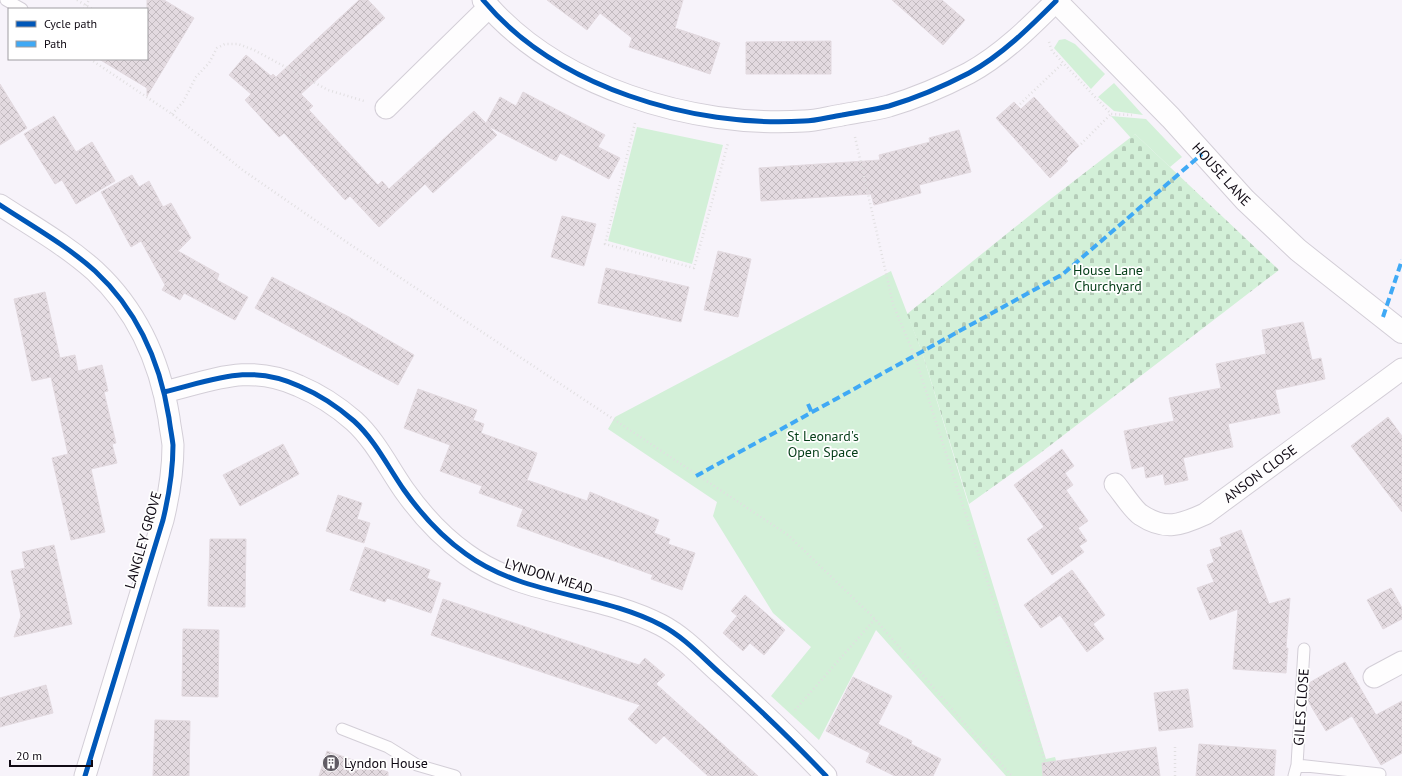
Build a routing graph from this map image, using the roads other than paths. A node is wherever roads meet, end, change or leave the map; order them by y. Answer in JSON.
{"nodes":[{"id":1,"x":6,"y":0,"type":"edge"},
{"id":2,"x":1056,"y":1,"type":"edge"},
{"id":3,"x":486,"y":4,"type":"edge"},
{"id":4,"x":20,"y":8,"type":"edge"},
{"id":5,"x":386,"y":108,"type":"road end"},
{"id":6,"x":0,"y":205,"type":"edge"},
{"id":7,"x":1402,"y":332,"type":"edge"},
{"id":8,"x":1402,"y":369,"type":"edge"},
{"id":9,"x":164,"y":392,"type":"junction"},
{"id":10,"x":1115,"y":484,"type":"dead end"},
{"id":11,"x":1304,"y":649,"type":"dead end"},
{"id":12,"x":1402,"y":662,"type":"edge"},
{"id":13,"x":1374,"y":677,"type":"dead end"},
{"id":14,"x":342,"y":729,"type":"dead end"},
{"id":15,"x":1297,"y":765,"type":"junction"},
{"id":16,"x":1380,"y":774,"type":"dead end"},
{"id":17,"x":85,"y":776,"type":"edge"},
{"id":18,"x":455,"y":776,"type":"edge"},
{"id":19,"x":826,"y":776,"type":"edge"},
{"id":20,"x":1294,"y":776,"type":"edge"}],
"edges":[{"from":1,"to":4,"type":"lane"},
{"from":2,"to":3,"type":"street"},
{"from":2,"to":7,"type":"street","name":"HOUSE LANE"},
{"from":3,"to":5,"type":"street"},
{"from":6,"to":9,"type":"street","name":"LANGLEY GROVE"},
{"from":8,"to":10,"type":"street","name":"ANSON CLOSE"},
{"from":9,"to":17,"type":"street","name":"LANGLEY GROVE"},
{"from":9,"to":19,"type":"street","name":"LYNDON MEAD"},
{"from":11,"to":15,"type":"lane","name":"GILES CLOSE"},
{"from":12,"to":13,"type":"street"},
{"from":14,"to":18,"type":"lane"},
{"from":15,"to":16,"type":"lane","name":"GILES CLOSE"},
{"from":15,"to":20,"type":"lane","name":"GILES CLOSE"}]}
